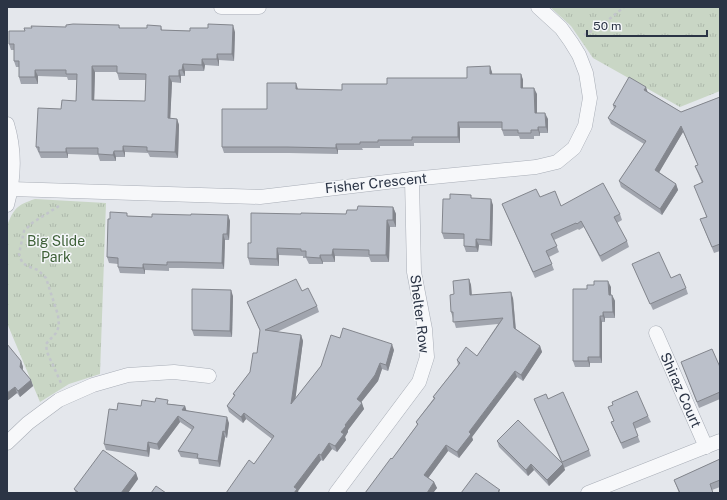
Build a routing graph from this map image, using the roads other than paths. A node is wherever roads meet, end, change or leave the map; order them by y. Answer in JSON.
{"nodes":[{"id":1,"x":220,"y":7,"type":"edge"},
{"id":2,"x":259,"y":7,"type":"edge"},
{"id":3,"x":538,"y":7,"type":"edge"},
{"id":4,"x":7,"y":124,"type":"edge"},
{"id":5,"x":412,"y":179,"type":"junction"},
{"id":6,"x":11,"y":189,"type":"junction"},
{"id":7,"x":7,"y":205,"type":"edge"},
{"id":8,"x":656,"y":333,"type":"dead end"},
{"id":9,"x":209,"y":376,"type":"dead end"},
{"id":10,"x":720,"y":441,"type":"edge"},
{"id":11,"x":7,"y":443,"type":"edge"},
{"id":12,"x":706,"y":447,"type":"junction"},
{"id":13,"x":336,"y":493,"type":"edge"},
{"id":14,"x":588,"y":493,"type":"edge"}],
"edges":[{"from":1,"to":2,"type":"street"},
{"from":3,"to":5,"type":"street","name":"Fisher Crescent"},
{"from":4,"to":6,"type":"street"},
{"from":5,"to":6,"type":"street","name":"Fisher Crescent"},
{"from":5,"to":13,"type":"street","name":"Shelter Row"},
{"from":6,"to":7,"type":"street"},
{"from":8,"to":12,"type":"street","name":"Shiraz Court"},
{"from":9,"to":11,"type":"street"},
{"from":10,"to":12,"type":"street"},
{"from":12,"to":14,"type":"street"}]}
